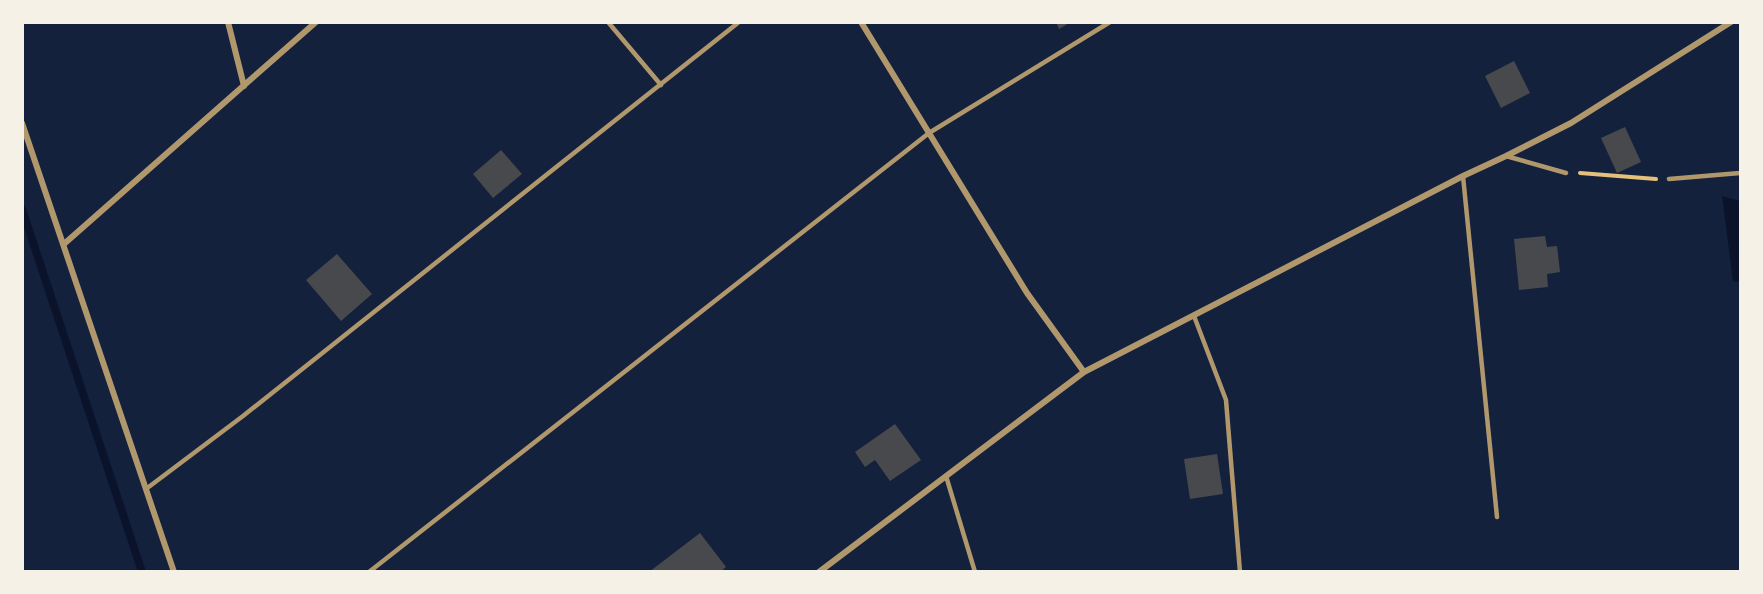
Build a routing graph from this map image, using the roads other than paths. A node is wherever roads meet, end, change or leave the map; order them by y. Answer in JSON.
{"nodes":[{"id":1,"x":228,"y":22,"type":"edge"},
{"id":2,"x":316,"y":22,"type":"edge"},
{"id":3,"x":608,"y":22,"type":"edge"},
{"id":4,"x":739,"y":22,"type":"edge"},
{"id":5,"x":861,"y":22,"type":"edge"},
{"id":6,"x":1110,"y":22,"type":"edge"},
{"id":7,"x":1731,"y":22,"type":"edge"},
{"id":8,"x":661,"y":85,"type":"junction"},
{"id":9,"x":244,"y":86,"type":"junction"},
{"id":10,"x":22,"y":123,"type":"edge"},
{"id":11,"x":929,"y":133,"type":"junction"},
{"id":12,"x":1506,"y":156,"type":"junction"},
{"id":13,"x":1566,"y":172,"type":"road end"},
{"id":14,"x":1740,"y":173,"type":"edge"},
{"id":15,"x":1463,"y":176,"type":"junction"},
{"id":16,"x":1669,"y":179,"type":"road end"},
{"id":17,"x":64,"y":244,"type":"junction"},
{"id":18,"x":1194,"y":316,"type":"junction"},
{"id":19,"x":1084,"y":372,"type":"junction"},
{"id":20,"x":946,"y":476,"type":"junction"},
{"id":21,"x":146,"y":489,"type":"junction"},
{"id":22,"x":1497,"y":517,"type":"dead end"},
{"id":23,"x":174,"y":572,"type":"edge"},
{"id":24,"x":369,"y":572,"type":"edge"},
{"id":25,"x":819,"y":572,"type":"edge"},
{"id":26,"x":975,"y":572,"type":"edge"},
{"id":27,"x":1240,"y":572,"type":"edge"}],
"edges":[{"from":1,"to":9,"type":"street"},
{"from":2,"to":9,"type":"street"},
{"from":3,"to":8,"type":"lane"},
{"from":4,"to":8,"type":"lane"},
{"from":5,"to":11,"type":"street"},
{"from":6,"to":11,"type":"lane"},
{"from":7,"to":12,"type":"street"},
{"from":8,"to":21,"type":"lane"},
{"from":9,"to":17,"type":"street"},
{"from":10,"to":17,"type":"street"},
{"from":11,"to":19,"type":"street"},
{"from":11,"to":24,"type":"lane"},
{"from":12,"to":13,"type":"lane"},
{"from":12,"to":15,"type":"street"},
{"from":14,"to":16,"type":"lane"},
{"from":15,"to":18,"type":"street"},
{"from":15,"to":22,"type":"lane"},
{"from":17,"to":21,"type":"street"},
{"from":18,"to":19,"type":"street"},
{"from":18,"to":27,"type":"lane"},
{"from":19,"to":20,"type":"street"},
{"from":20,"to":25,"type":"street"},
{"from":20,"to":26,"type":"lane"},
{"from":21,"to":23,"type":"street"}]}
